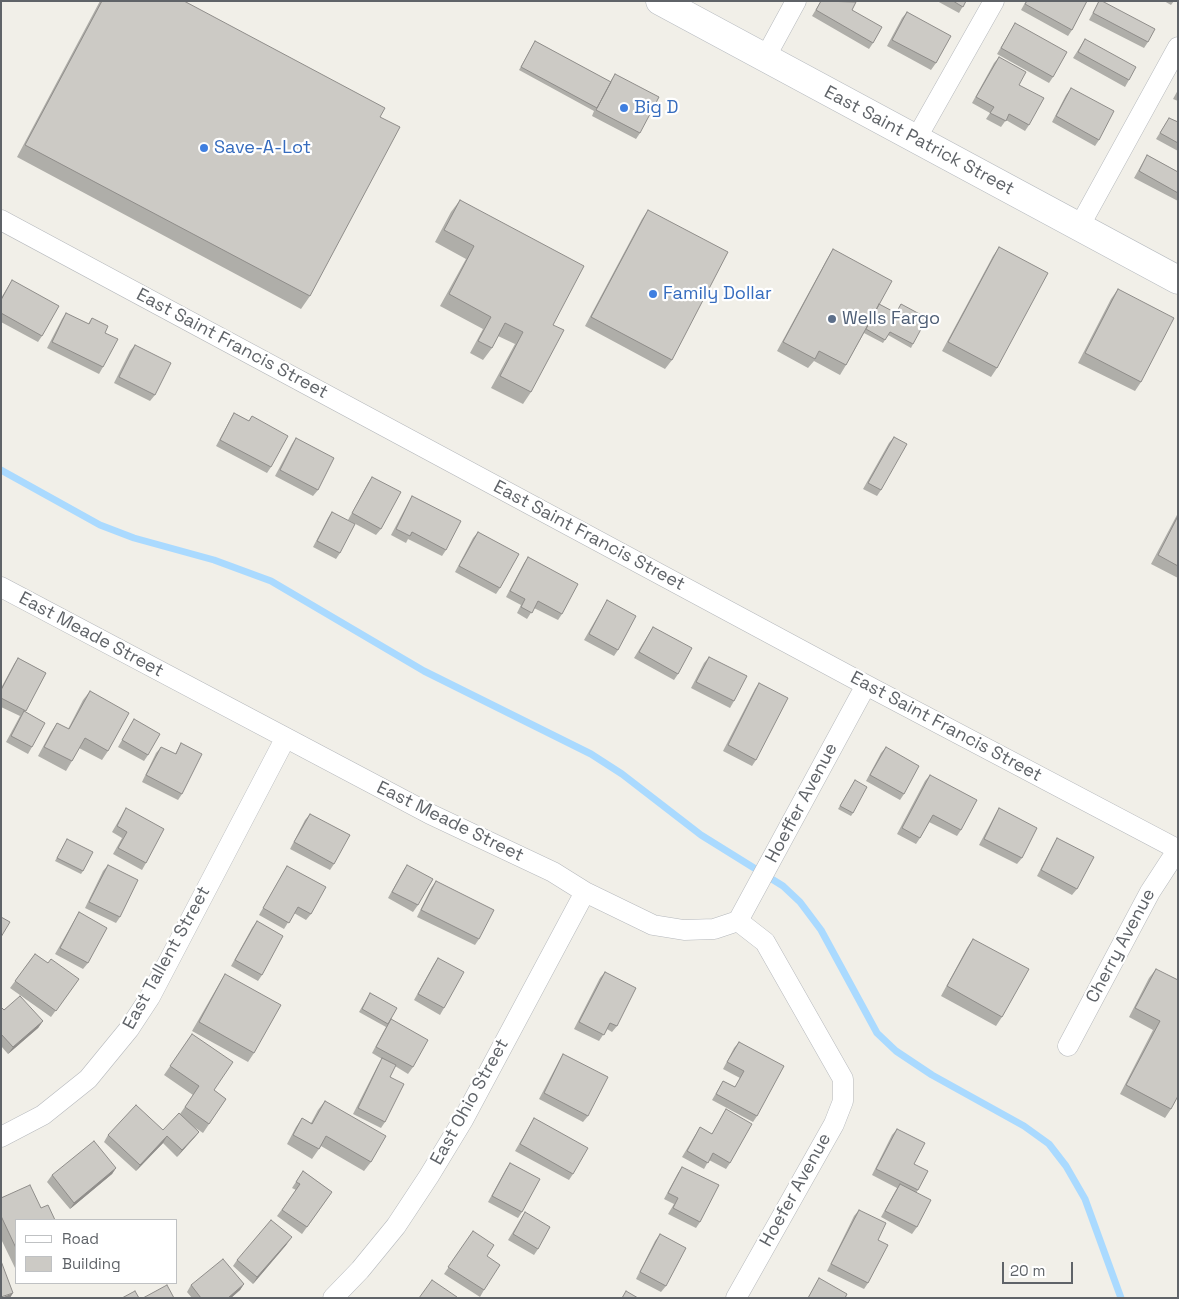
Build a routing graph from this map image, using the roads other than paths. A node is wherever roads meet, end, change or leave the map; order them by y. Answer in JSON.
{"nodes":[{"id":1,"x":660,"y":1,"type":"edge"},
{"id":2,"x":796,"y":1,"type":"edge"},
{"id":3,"x":994,"y":1,"type":"edge"},
{"id":4,"x":1178,"y":47,"type":"edge"},
{"id":5,"x":765,"y":58,"type":"junction"},
{"id":6,"x":916,"y":139,"type":"junction"},
{"id":7,"x":1,"y":220,"type":"edge"},
{"id":8,"x":1079,"y":227,"type":"junction"},
{"id":9,"x":1178,"y":280,"type":"edge"},
{"id":10,"x":1,"y":587,"type":"edge"},
{"id":11,"x":866,"y":685,"type":"junction"},
{"id":12,"x":285,"y":739,"type":"junction"},
{"id":13,"x":1178,"y":849,"type":"edge"},
{"id":14,"x":585,"y":892,"type":"junction"},
{"id":15,"x":738,"y":921,"type":"junction"},
{"id":16,"x":1068,"y":1046,"type":"dead end"},
{"id":17,"x":1,"y":1137,"type":"edge"},
{"id":18,"x":333,"y":1298,"type":"edge"},
{"id":19,"x":736,"y":1298,"type":"edge"}],
"edges":[{"from":1,"to":5,"type":"main road","name":"East Saint Patrick Street"},
{"from":2,"to":5,"type":"street"},
{"from":3,"to":6,"type":"street"},
{"from":4,"to":8,"type":"street"},
{"from":5,"to":6,"type":"main road","name":"East Saint Patrick Street"},
{"from":6,"to":8,"type":"main road","name":"East Saint Patrick Street"},
{"from":7,"to":11,"type":"street","name":"East Saint Francis Street"},
{"from":8,"to":9,"type":"main road","name":"East Saint Patrick Street"},
{"from":10,"to":12,"type":"street","name":"East Meade Street"},
{"from":11,"to":13,"type":"street","name":"East Saint Francis Street"},
{"from":11,"to":15,"type":"street","name":"Hoeffer Avenue"},
{"from":12,"to":14,"type":"street","name":"East Meade Street"},
{"from":12,"to":17,"type":"street","name":"East Tallent Street"},
{"from":13,"to":16,"type":"street","name":"Cherry Avenue"},
{"from":14,"to":15,"type":"street","name":"East Meade Street"},
{"from":14,"to":18,"type":"street","name":"East Ohio Street"},
{"from":15,"to":19,"type":"street","name":"Hoefer Avenue"}]}
